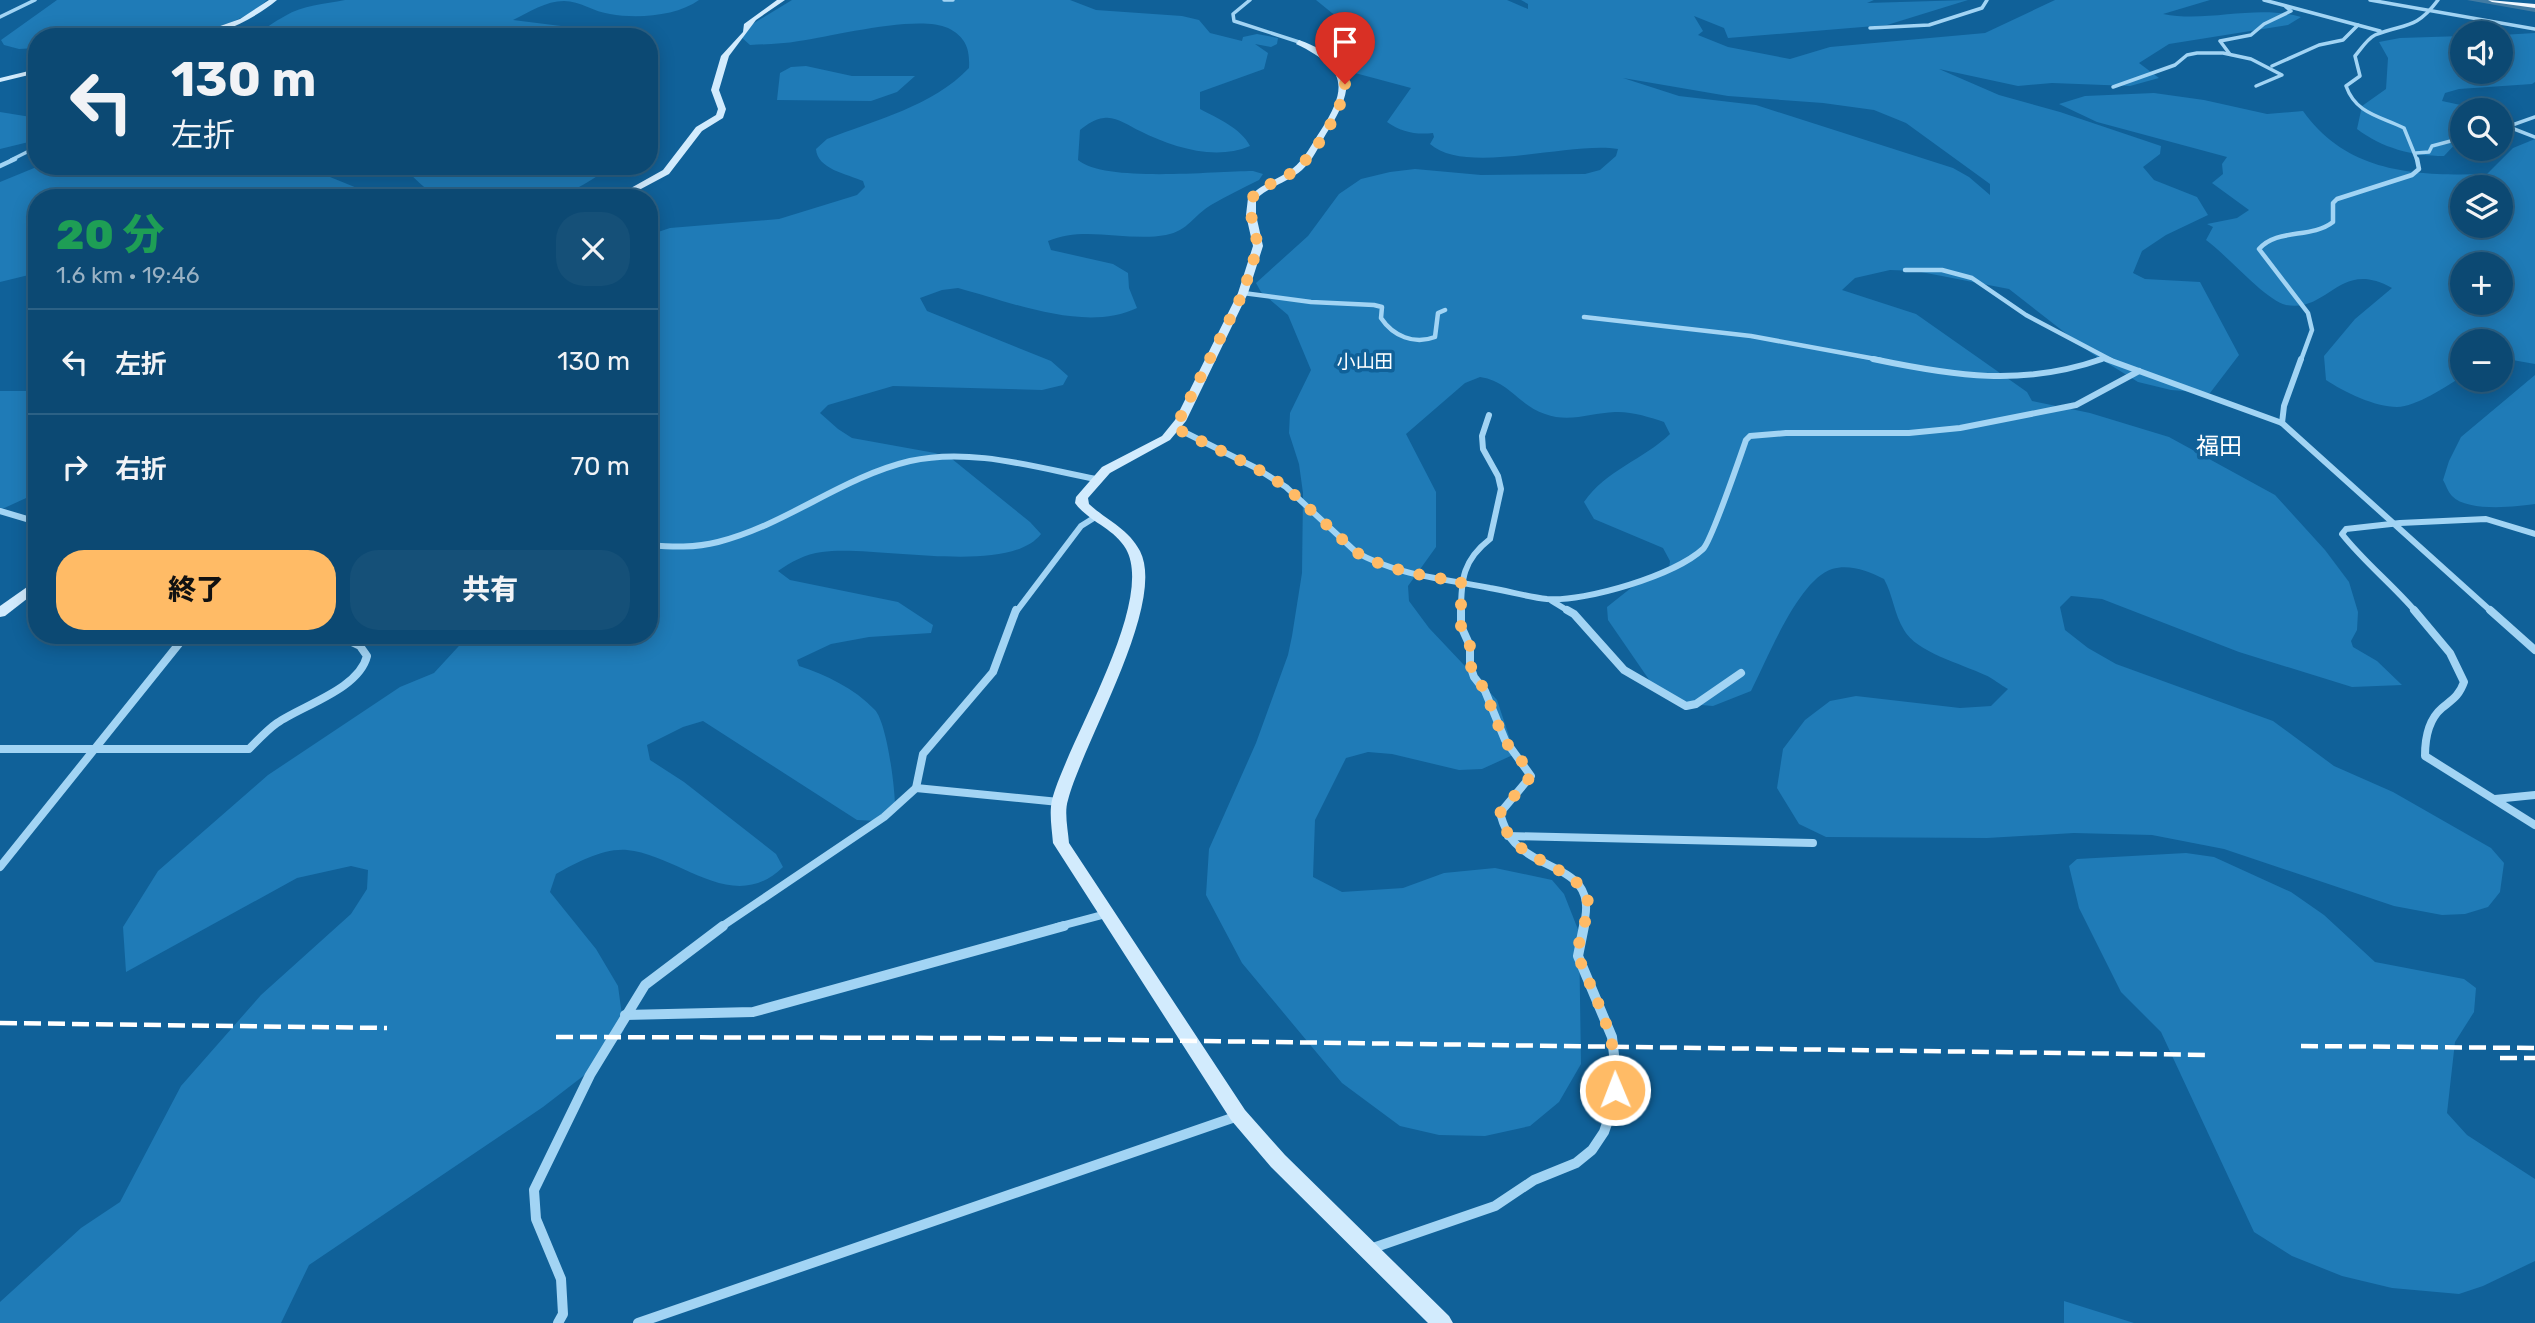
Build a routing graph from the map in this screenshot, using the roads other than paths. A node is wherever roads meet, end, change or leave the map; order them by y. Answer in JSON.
{"nodes":[{"id":1,"x":35,"y":0,"type":"edge"},
{"id":2,"x":274,"y":0,"type":"edge"},
{"id":3,"x":782,"y":0,"type":"edge"},
{"id":4,"x":944,"y":0,"type":"edge"},
{"id":5,"x":953,"y":0,"type":"edge"},
{"id":6,"x":1250,"y":0,"type":"edge"},
{"id":7,"x":1987,"y":0,"type":"edge"},
{"id":8,"x":2264,"y":0,"type":"edge"},
{"id":9,"x":2370,"y":0,"type":"edge"},
{"id":10,"x":2438,"y":0,"type":"edge"},
{"id":11,"x":2492,"y":0,"type":"edge"},
{"id":12,"x":2535,"y":6,"type":"edge"},
{"id":13,"x":2286,"y":7,"type":"junction"},
{"id":14,"x":2430,"y":11,"type":"junction"},
{"id":15,"x":0,"y":17,"type":"edge"},
{"id":16,"x":2358,"y":25,"type":"junction"},
{"id":17,"x":221,"y":28,"type":"edge"},
{"id":18,"x":1870,"y":28,"type":"dead end"},
{"id":19,"x":2535,"y":29,"type":"edge"},
{"id":20,"x":2381,"y":32,"type":"junction"},
{"id":21,"x":1298,"y":42,"type":"joint"},
{"id":22,"x":2230,"y":53,"type":"junction"},
{"id":23,"x":2272,"y":66,"type":"junction"},
{"id":24,"x":28,"y":73,"type":"edge"},
{"id":25,"x":0,"y":80,"type":"edge"},
{"id":26,"x":2256,"y":86,"type":"dead end"},
{"id":27,"x":2113,"y":87,"type":"dead end"},
{"id":28,"x":2535,"y":117,"type":"edge"},
{"id":29,"x":2513,"y":125,"type":"edge"},
{"id":30,"x":2513,"y":129,"type":"edge"},
{"id":31,"x":2535,"y":137,"type":"edge"},
{"id":32,"x":2450,"y":141,"type":"edge"},
{"id":33,"x":28,"y":152,"type":"edge"},
{"id":34,"x":2416,"y":153,"type":"junction"},
{"id":35,"x":0,"y":166,"type":"edge"},
{"id":36,"x":634,"y":189,"type":"edge"},
{"id":37,"x":1905,"y":270,"type":"dead end"},
{"id":38,"x":1243,"y":293,"type":"junction"},
{"id":39,"x":1445,"y":310,"type":"dead end"},
{"id":40,"x":1584,"y":317,"type":"dead end"},
{"id":41,"x":2104,"y":358,"type":"junction"},
{"id":42,"x":2139,"y":371,"type":"junction"},
{"id":43,"x":1489,"y":415,"type":"dead end"},
{"id":44,"x":2282,"y":423,"type":"junction"},
{"id":45,"x":1175,"y":428,"type":"junction"},
{"id":46,"x":1096,"y":479,"type":"junction"},
{"id":47,"x":0,"y":511,"type":"edge"},
{"id":48,"x":1097,"y":516,"type":"junction"},
{"id":49,"x":28,"y":519,"type":"edge"},
{"id":50,"x":2396,"y":524,"type":"junction"},
{"id":51,"x":2535,"y":534,"type":"edge"},
{"id":52,"x":658,"y":547,"type":"edge"},
{"id":53,"x":1461,"y":582,"type":"junction"},
{"id":54,"x":28,"y":591,"type":"edge"},
{"id":55,"x":1548,"y":599,"type":"junction"},
{"id":56,"x":0,"y":613,"type":"edge"},
{"id":57,"x":179,"y":644,"type":"edge"},
{"id":58,"x":357,"y":644,"type":"edge"},
{"id":59,"x":2535,"y":650,"type":"edge"},
{"id":60,"x":1741,"y":673,"type":"dead end"},
{"id":61,"x":95,"y":748,"type":"junction"},
{"id":62,"x":0,"y":749,"type":"edge"},
{"id":63,"x":916,"y":788,"type":"junction"},
{"id":64,"x":2535,"y":796,"type":"edge"},
{"id":65,"x":2494,"y":799,"type":"junction"},
{"id":66,"x":1059,"y":802,"type":"junction"},
{"id":67,"x":2535,"y":825,"type":"edge"},
{"id":68,"x":1508,"y":836,"type":"junction"},
{"id":69,"x":1813,"y":844,"type":"dead end"},
{"id":70,"x":0,"y":867,"type":"edge"},
{"id":71,"x":1106,"y":914,"type":"junction"},
{"id":72,"x":625,"y":1015,"type":"junction"},
{"id":73,"x":1238,"y":1115,"type":"junction"},
{"id":74,"x":1369,"y":1249,"type":"junction"},
{"id":75,"x":558,"y":1323,"type":"edge"},
{"id":76,"x":638,"y":1323,"type":"edge"},
{"id":77,"x":1442,"y":1323,"type":"edge"}],
"edges":[{"from":1,"to":15,"type":"street"},
{"from":2,"to":17,"type":"street"},
{"from":3,"to":36,"type":"street"},
{"from":4,"to":5,"type":"street"},
{"from":6,"to":21,"type":"street"},
{"from":7,"to":18,"type":"street"},
{"from":8,"to":13,"type":"street"},
{"from":9,"to":14,"type":"street"},
{"from":10,"to":14,"type":"street"},
{"from":11,"to":12,"type":"main road"},
{"from":13,"to":16,"type":"street"},
{"from":13,"to":22,"type":"street"},
{"from":14,"to":19,"type":"street"},
{"from":14,"to":20,"type":"street"},
{"from":16,"to":20,"type":"street"},
{"from":16,"to":23,"type":"street"},
{"from":20,"to":34,"type":"street"},
{"from":21,"to":38,"type":"street"},
{"from":22,"to":23,"type":"street"},
{"from":22,"to":27,"type":"street"},
{"from":23,"to":26,"type":"street"},
{"from":24,"to":25,"type":"street"},
{"from":28,"to":29,"type":"street"},
{"from":30,"to":31,"type":"street"},
{"from":32,"to":34,"type":"street"},
{"from":33,"to":35,"type":"street"},
{"from":34,"to":44,"type":"street"},
{"from":37,"to":41,"type":"street"},
{"from":38,"to":39,"type":"street"},
{"from":38,"to":45,"type":"street"},
{"from":40,"to":41,"type":"street"},
{"from":41,"to":42,"type":"street"},
{"from":42,"to":44,"type":"street"},
{"from":42,"to":55,"type":"street"},
{"from":43,"to":53,"type":"street"},
{"from":44,"to":50,"type":"street"},
{"from":45,"to":46,"type":"street"},
{"from":45,"to":53,"type":"street"},
{"from":46,"to":48,"type":"street"},
{"from":46,"to":52,"type":"street"},
{"from":47,"to":49,"type":"street"},
{"from":48,"to":63,"type":"street"},
{"from":48,"to":66,"type":"street"},
{"from":50,"to":51,"type":"street"},
{"from":50,"to":59,"type":"street"},
{"from":50,"to":65,"type":"street"},
{"from":53,"to":55,"type":"street"},
{"from":53,"to":68,"type":"street"},
{"from":54,"to":56,"type":"street"},
{"from":55,"to":60,"type":"street"},
{"from":57,"to":61,"type":"street"},
{"from":58,"to":61,"type":"street"},
{"from":61,"to":62,"type":"street"},
{"from":61,"to":70,"type":"street"},
{"from":63,"to":66,"type":"street"},
{"from":63,"to":72,"type":"street"},
{"from":64,"to":65,"type":"street"},
{"from":65,"to":67,"type":"street"},
{"from":66,"to":71,"type":"street"},
{"from":68,"to":69,"type":"street"},
{"from":68,"to":74,"type":"street"},
{"from":71,"to":72,"type":"street"},
{"from":71,"to":73,"type":"street"},
{"from":72,"to":75,"type":"street"},
{"from":73,"to":74,"type":"street"},
{"from":73,"to":76,"type":"street"},
{"from":74,"to":77,"type":"street"}]}
